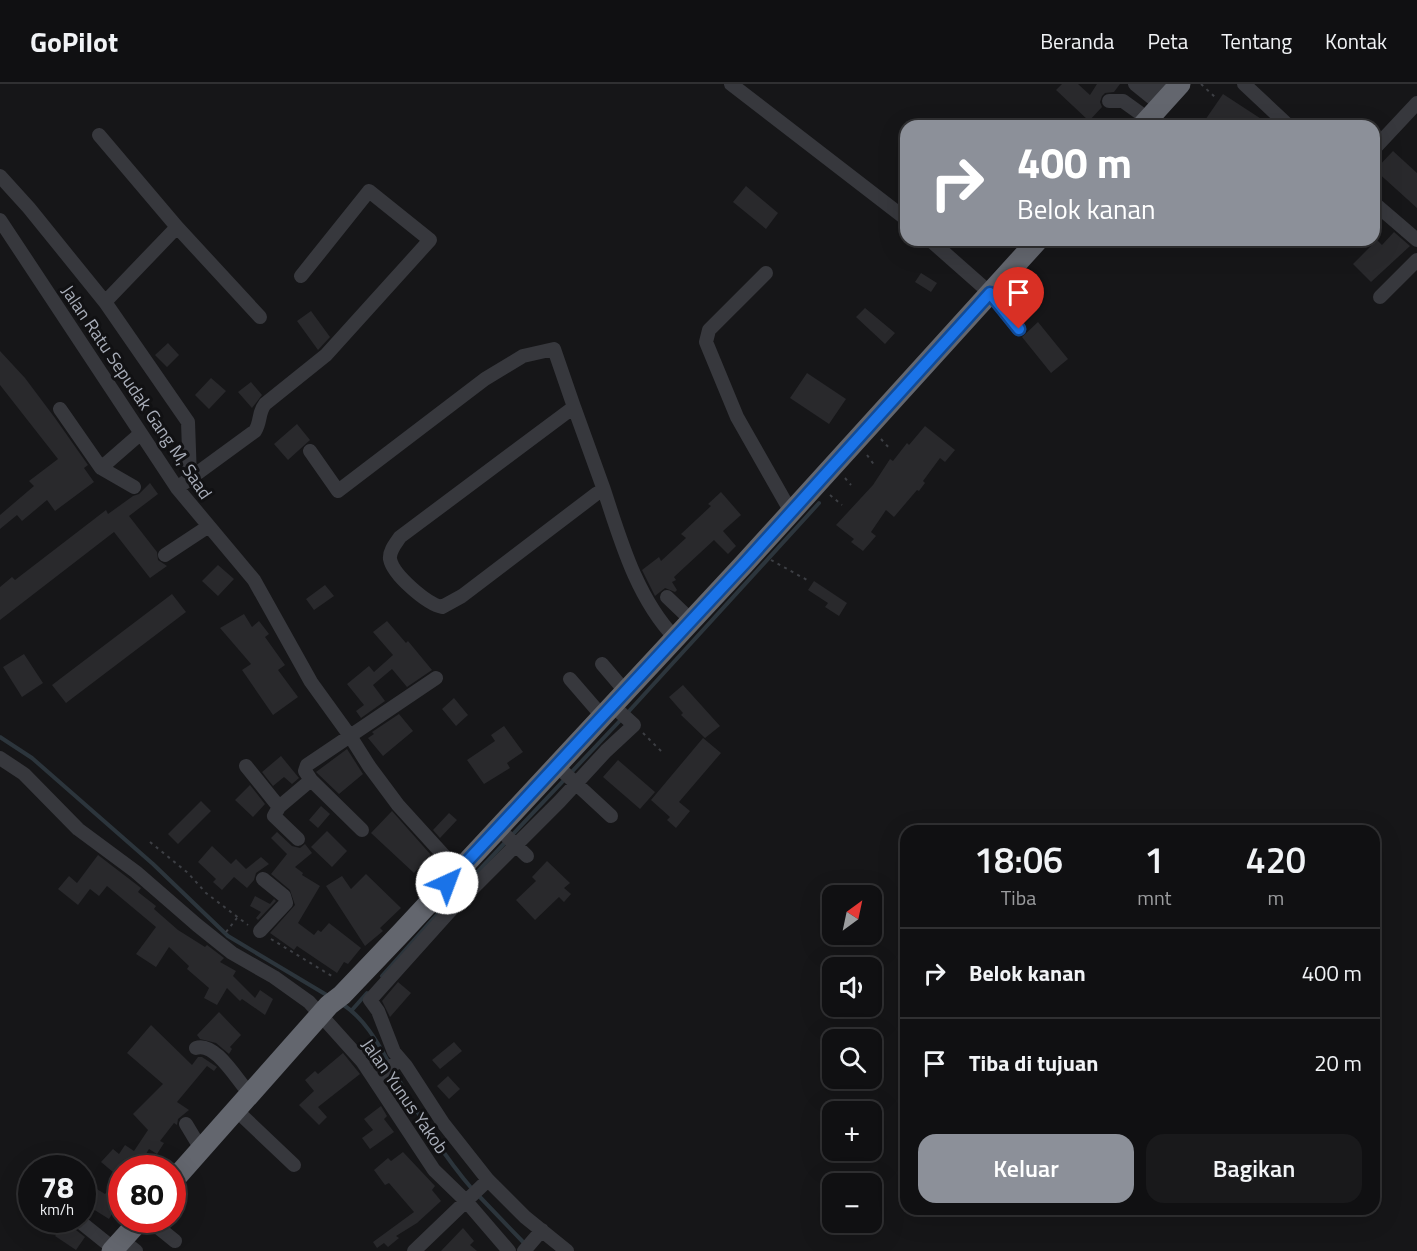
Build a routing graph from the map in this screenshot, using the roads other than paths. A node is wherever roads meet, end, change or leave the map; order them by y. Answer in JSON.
{"nodes":[{"id":1,"x":731,"y":84,"type":"edge"},
{"id":2,"x":1135,"y":84,"type":"edge"},
{"id":3,"x":1244,"y":84,"type":"edge"},
{"id":4,"x":1109,"y":101,"type":"dead end"},
{"id":5,"x":1159,"y":102,"type":"edge"},
{"id":6,"x":1417,"y":103,"type":"edge"},
{"id":7,"x":1283,"y":120,"type":"edge"},
{"id":8,"x":99,"y":135,"type":"dead end"},
{"id":9,"x":1380,"y":143,"type":"edge"},
{"id":10,"x":0,"y":176,"type":"edge"},
{"id":11,"x":1380,"y":208,"type":"edge"},
{"id":12,"x":900,"y":214,"type":"edge"},
{"id":13,"x":0,"y":220,"type":"edge"},
{"id":14,"x":177,"y":227,"type":"junction"},
{"id":15,"x":1417,"y":240,"type":"edge"},
{"id":16,"x":937,"y":246,"type":"edge"},
{"id":17,"x":1033,"y":246,"type":"edge"},
{"id":18,"x":1417,"y":260,"type":"edge"},
{"id":19,"x":766,"y":273,"type":"dead end"},
{"id":20,"x":301,"y":276,"type":"dead end"},
{"id":21,"x":990,"y":293,"type":"junction"},
{"id":22,"x":1380,"y":297,"type":"dead end"},
{"id":23,"x":105,"y":302,"type":"junction"},
{"id":24,"x":260,"y":317,"type":"dead end"},
{"id":25,"x":1019,"y":329,"type":"dead end"},
{"id":26,"x":574,"y":407,"type":"junction"},
{"id":27,"x":60,"y":409,"type":"dead end"},
{"id":28,"x":140,"y":434,"type":"junction"},
{"id":29,"x":310,"y":451,"type":"dead end"},
{"id":30,"x":102,"y":468,"type":"junction"},
{"id":31,"x":190,"y":478,"type":"junction"},
{"id":32,"x":134,"y":487,"type":"dead end"},
{"id":33,"x":177,"y":488,"type":"junction"},
{"id":34,"x":604,"y":490,"type":"junction"},
{"id":35,"x":791,"y":512,"type":"junction"},
{"id":36,"x":209,"y":526,"type":"junction"},
{"id":37,"x":165,"y":555,"type":"dead end"},
{"id":38,"x":667,"y":597,"type":"dead end"},
{"id":39,"x":691,"y":620,"type":"junction"},
{"id":40,"x":675,"y":638,"type":"junction"},
{"id":41,"x":602,"y":664,"type":"dead end"},
{"id":42,"x":436,"y":678,"type":"dead end"},
{"id":43,"x":570,"y":679,"type":"dead end"},
{"id":44,"x":621,"y":712,"type":"junction"},
{"id":45,"x":350,"y":736,"type":"junction"},
{"id":46,"x":596,"y":743,"type":"junction"},
{"id":47,"x":0,"y":758,"type":"edge"},
{"id":48,"x":246,"y":766,"type":"dead end"},
{"id":49,"x":567,"y":775,"type":"junction"},
{"id":50,"x":311,"y":780,"type":"junction"},
{"id":51,"x":279,"y":807,"type":"junction"},
{"id":52,"x":611,"y":816,"type":"dead end"},
{"id":53,"x":362,"y":830,"type":"dead end"},
{"id":54,"x":508,"y":837,"type":"junction"},
{"id":55,"x":298,"y":839,"type":"dead end"},
{"id":56,"x":527,"y":856,"type":"dead end"},
{"id":57,"x":458,"y":871,"type":"junction"},
{"id":58,"x":263,"y":879,"type":"dead end"},
{"id":59,"x":444,"y":904,"type":"junction"},
{"id":60,"x":260,"y":931,"type":"road end"},
{"id":61,"x":349,"y":998,"type":"junction"},
{"id":62,"x":196,"y":1048,"type":"dead end"},
{"id":63,"x":396,"y":1062,"type":"junction"},
{"id":64,"x":379,"y":1077,"type":"junction"},
{"id":65,"x":249,"y":1093,"type":"junction"},
{"id":66,"x":236,"y":1110,"type":"junction"},
{"id":67,"x":186,"y":1124,"type":"dead end"},
{"id":68,"x":201,"y":1149,"type":"junction"},
{"id":69,"x":294,"y":1165,"type":"dead end"},
{"id":70,"x":186,"y":1166,"type":"edge"},
{"id":71,"x":484,"y":1183,"type":"junction"},
{"id":72,"x":468,"y":1199,"type":"junction"},
{"id":73,"x":542,"y":1230,"type":"junction"},
{"id":74,"x":96,"y":1232,"type":"edge"},
{"id":75,"x":131,"y":1233,"type":"edge"},
{"id":76,"x":165,"y":1233,"type":"edge"},
{"id":77,"x":175,"y":1241,"type":"dead end"},
{"id":78,"x":529,"y":1246,"type":"edge"},
{"id":79,"x":121,"y":1248,"type":"edge"},
{"id":80,"x":414,"y":1251,"type":"edge"},
{"id":81,"x":508,"y":1251,"type":"edge"},
{"id":82,"x":567,"y":1251,"type":"edge"}],
"edges":[{"from":1,"to":12,"type":"street"},
{"from":2,"to":5,"type":"street"},
{"from":3,"to":7,"type":"street"},
{"from":4,"to":5,"type":"street"},
{"from":6,"to":9,"type":"street"},
{"from":8,"to":14,"type":"street"},
{"from":10,"to":23,"type":"street"},
{"from":11,"to":15,"type":"street"},
{"from":13,"to":28,"type":"street","name":"Jalan Ratu Sepudak Gang M, Saad"},
{"from":14,"to":23,"type":"street"},
{"from":14,"to":24,"type":"street"},
{"from":16,"to":21,"type":"street"},
{"from":17,"to":21,"type":"highway"},
{"from":18,"to":22,"type":"street"},
{"from":19,"to":35,"type":"street"},
{"from":20,"to":31,"type":"street"},
{"from":21,"to":25,"type":"street"},
{"from":21,"to":35,"type":"highway"},
{"from":23,"to":31,"type":"street"},
{"from":26,"to":29,"type":"street"},
{"from":26,"to":34,"type":"street"},
{"from":26,"to":34,"type":"street"},
{"from":27,"to":30,"type":"street"},
{"from":28,"to":30,"type":"street"},
{"from":28,"to":33,"type":"street","name":"Jalan Ratu Sepudak Gang M, Saad"},
{"from":30,"to":32,"type":"street"},
{"from":31,"to":33,"type":"street"},
{"from":33,"to":36,"type":"street","name":"Jalan Ratu Sepudak Gang M, Saad"},
{"from":34,"to":40,"type":"street"},
{"from":35,"to":39,"type":"highway"},
{"from":36,"to":37,"type":"street"},
{"from":36,"to":45,"type":"street","name":"Jalan Ratu Sepudak Gang M, Saad"},
{"from":38,"to":39,"type":"street"},
{"from":39,"to":40,"type":"highway"},
{"from":40,"to":44,"type":"highway"},
{"from":41,"to":44,"type":"street"},
{"from":42,"to":45,"type":"street"},
{"from":43,"to":44,"type":"street"},
{"from":44,"to":46,"type":"highway"},
{"from":44,"to":46,"type":"street"},
{"from":45,"to":50,"type":"street"},
{"from":45,"to":57,"type":"street","name":"Jalan Ratu Sepudak Gang M, Saad"},
{"from":46,"to":49,"type":"highway"},
{"from":47,"to":61,"type":"street"},
{"from":48,"to":51,"type":"street"},
{"from":49,"to":52,"type":"street"},
{"from":49,"to":54,"type":"highway"},
{"from":50,"to":51,"type":"street"},
{"from":50,"to":53,"type":"street"},
{"from":51,"to":55,"type":"street"},
{"from":54,"to":56,"type":"street"},
{"from":54,"to":57,"type":"highway"},
{"from":54,"to":59,"type":"street"},
{"from":57,"to":59,"type":"highway"},
{"from":58,"to":60,"type":"street"},
{"from":59,"to":61,"type":"highway"},
{"from":61,"to":63,"type":"street"},
{"from":61,"to":64,"type":"street","name":"Jalan Yunus Yakob"},
{"from":61,"to":65,"type":"highway"},
{"from":62,"to":65,"type":"street"},
{"from":63,"to":64,"type":"street"},
{"from":63,"to":71,"type":"street"},
{"from":64,"to":72,"type":"street","name":"Jalan Yunus Yakob"},
{"from":65,"to":66,"type":"highway"},
{"from":66,"to":68,"type":"highway"},
{"from":66,"to":69,"type":"street"},
{"from":67,"to":68,"type":"street"},
{"from":68,"to":70,"type":"highway"},
{"from":71,"to":72,"type":"street"},
{"from":71,"to":73,"type":"street"},
{"from":72,"to":80,"type":"street"},
{"from":72,"to":81,"type":"street","name":"Jalan Yunus Yakob"},
{"from":73,"to":78,"type":"street"},
{"from":73,"to":82,"type":"street"},
{"from":74,"to":79,"type":"street"},
{"from":75,"to":79,"type":"highway"},
{"from":76,"to":77,"type":"street"}]}
